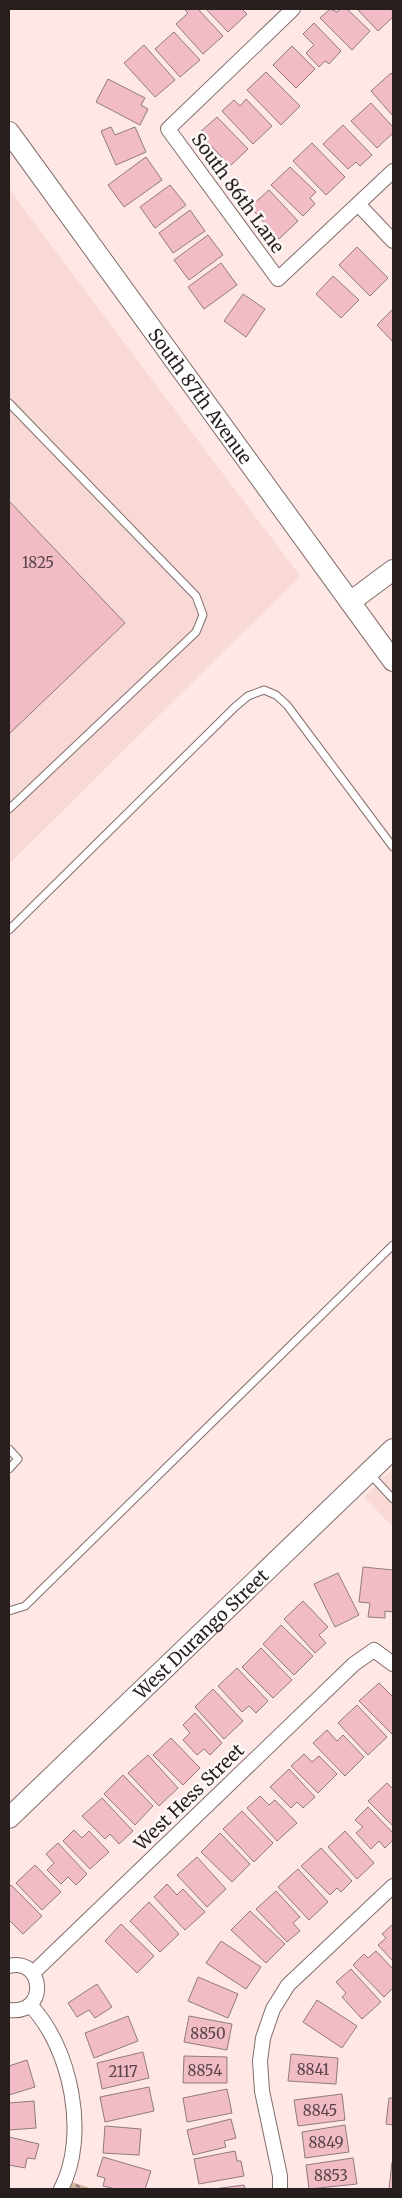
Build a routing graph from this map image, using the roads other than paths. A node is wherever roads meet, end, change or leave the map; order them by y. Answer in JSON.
{"nodes":[{"id":1,"x":293,"y":9,"type":"edge"},
{"id":2,"x":9,"y":132,"type":"edge"},
{"id":3,"x":393,"y":171,"type":"edge"},
{"id":4,"x":358,"y":204,"type":"junction"},
{"id":5,"x":393,"y":241,"type":"edge"},
{"id":6,"x":9,"y":403,"type":"edge"},
{"id":7,"x":393,"y":570,"type":"edge"},
{"id":8,"x":350,"y":602,"type":"junction"},
{"id":9,"x":393,"y":661,"type":"edge"},
{"id":10,"x":9,"y":809,"type":"edge"},
{"id":11,"x":393,"y":847,"type":"edge"},
{"id":12,"x":9,"y":930,"type":"edge"},
{"id":13,"x":393,"y":1245,"type":"edge"},
{"id":14,"x":393,"y":1449,"type":"edge"},
{"id":15,"x":9,"y":1450,"type":"edge"},
{"id":16,"x":9,"y":1468,"type":"edge"},
{"id":17,"x":368,"y":1473,"type":"junction"},
{"id":18,"x":393,"y":1499,"type":"edge"},
{"id":19,"x":9,"y":1611,"type":"edge"},
{"id":20,"x":393,"y":1664,"type":"edge"},
{"id":21,"x":9,"y":1818,"type":"edge"},
{"id":22,"x":393,"y":1886,"type":"edge"},
{"id":23,"x":9,"y":1966,"type":"edge"},
{"id":24,"x":33,"y":1974,"type":"junction"},
{"id":25,"x":30,"y":2005,"type":"junction"},
{"id":26,"x":9,"y":2010,"type":"edge"},
{"id":27,"x":61,"y":2189,"type":"edge"},
{"id":28,"x":280,"y":2189,"type":"edge"}],
"edges":[{"from":1,"to":4,"type":"street","name":"South 86th Lane"},
{"from":2,"to":8,"type":"street","name":"South 87th Avenue"},
{"from":3,"to":4,"type":"street"},
{"from":4,"to":5,"type":"street"},
{"from":6,"to":10,"type":"lane"},
{"from":7,"to":8,"type":"street"},
{"from":8,"to":9,"type":"street","name":"South 87th Avenue"},
{"from":11,"to":12,"type":"lane"},
{"from":13,"to":19,"type":"lane"},
{"from":14,"to":17,"type":"street","name":"West Durango Street"},
{"from":15,"to":16,"type":"lane"},
{"from":17,"to":18,"type":"lane"},
{"from":17,"to":21,"type":"street","name":"West Durango Street"},
{"from":20,"to":24,"type":"street","name":"West Hess Street"},
{"from":22,"to":28,"type":"street"},
{"from":23,"to":24,"type":"street"},
{"from":24,"to":25,"type":"street"},
{"from":25,"to":26,"type":"street"},
{"from":25,"to":27,"type":"street"}]}
